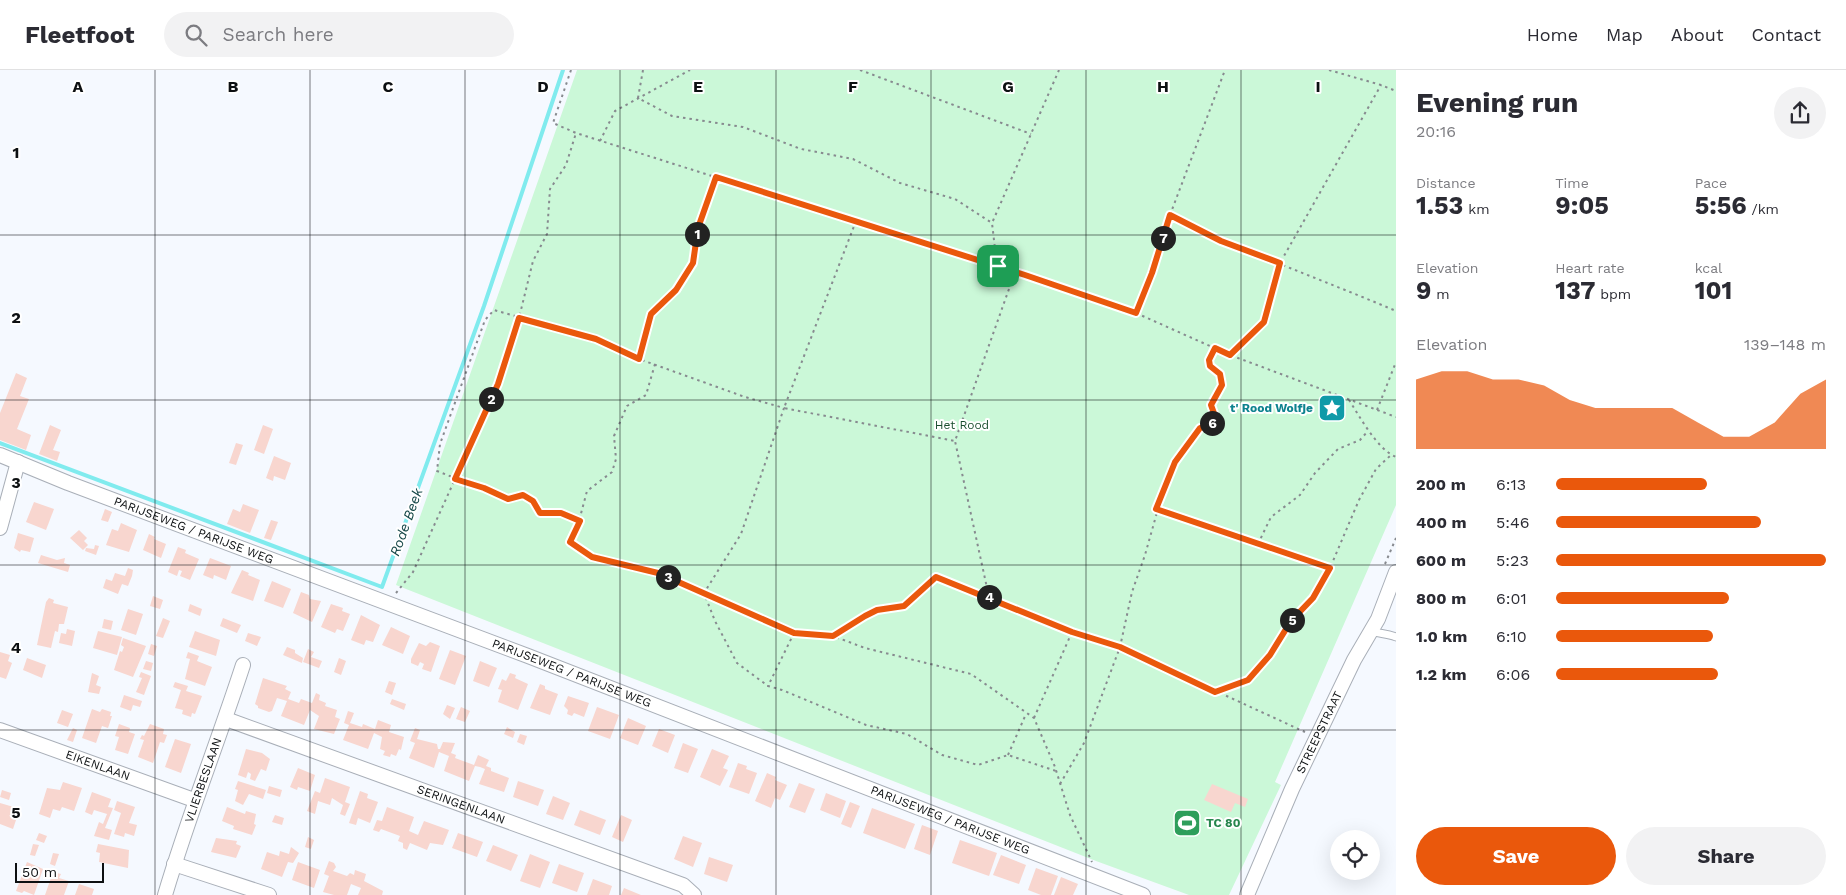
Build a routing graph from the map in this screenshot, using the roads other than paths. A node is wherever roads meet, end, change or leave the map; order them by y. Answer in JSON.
{"nodes":[{"id":1,"x":0,"y":455,"type":"edge"},
{"id":2,"x":18,"y":462,"type":"junction"},
{"id":3,"x":0,"y":528,"type":"edge"},
{"id":4,"x":1396,"y":572,"type":"edge"},
{"id":5,"x":1374,"y":625,"type":"junction"},
{"id":6,"x":1387,"y":633,"type":"junction"},
{"id":7,"x":1396,"y":637,"type":"edge"},
{"id":8,"x":243,"y":665,"type":"dead end"},
{"id":9,"x":226,"y":719,"type":"junction"},
{"id":10,"x":0,"y":730,"type":"edge"},
{"id":11,"x":194,"y":800,"type":"junction"},
{"id":12,"x":174,"y":864,"type":"junction"},
{"id":13,"x":165,"y":895,"type":"edge"},
{"id":14,"x":269,"y":895,"type":"edge"},
{"id":15,"x":694,"y":895,"type":"edge"},
{"id":16,"x":1143,"y":895,"type":"edge"},
{"id":17,"x":1246,"y":895,"type":"edge"}],
"edges":[{"from":1,"to":2,"type":"street","name":"PARIJSEWEG / PARIJSE WEG"},
{"from":2,"to":3,"type":"street"},
{"from":2,"to":16,"type":"street","name":"PARIJSEWEG / PARIJSE WEG"},
{"from":4,"to":5,"type":"street","name":"STREEPSTRAAT"},
{"from":5,"to":6,"type":"lane"},
{"from":5,"to":6,"type":"lane"},
{"from":5,"to":17,"type":"street","name":"STREEPSTRAAT"},
{"from":6,"to":7,"type":"lane"},
{"from":8,"to":9,"type":"street","name":"VLIERBESLAAN"},
{"from":9,"to":11,"type":"street","name":"VLIERBESLAAN"},
{"from":9,"to":15,"type":"street","name":"SERINGENLAAN"},
{"from":10,"to":11,"type":"street","name":"EIKENLAAN"},
{"from":11,"to":12,"type":"street","name":"VLIERBESLAAN"},
{"from":12,"to":13,"type":"street","name":"VLIERBESLAAN"},
{"from":12,"to":14,"type":"street"}]}
